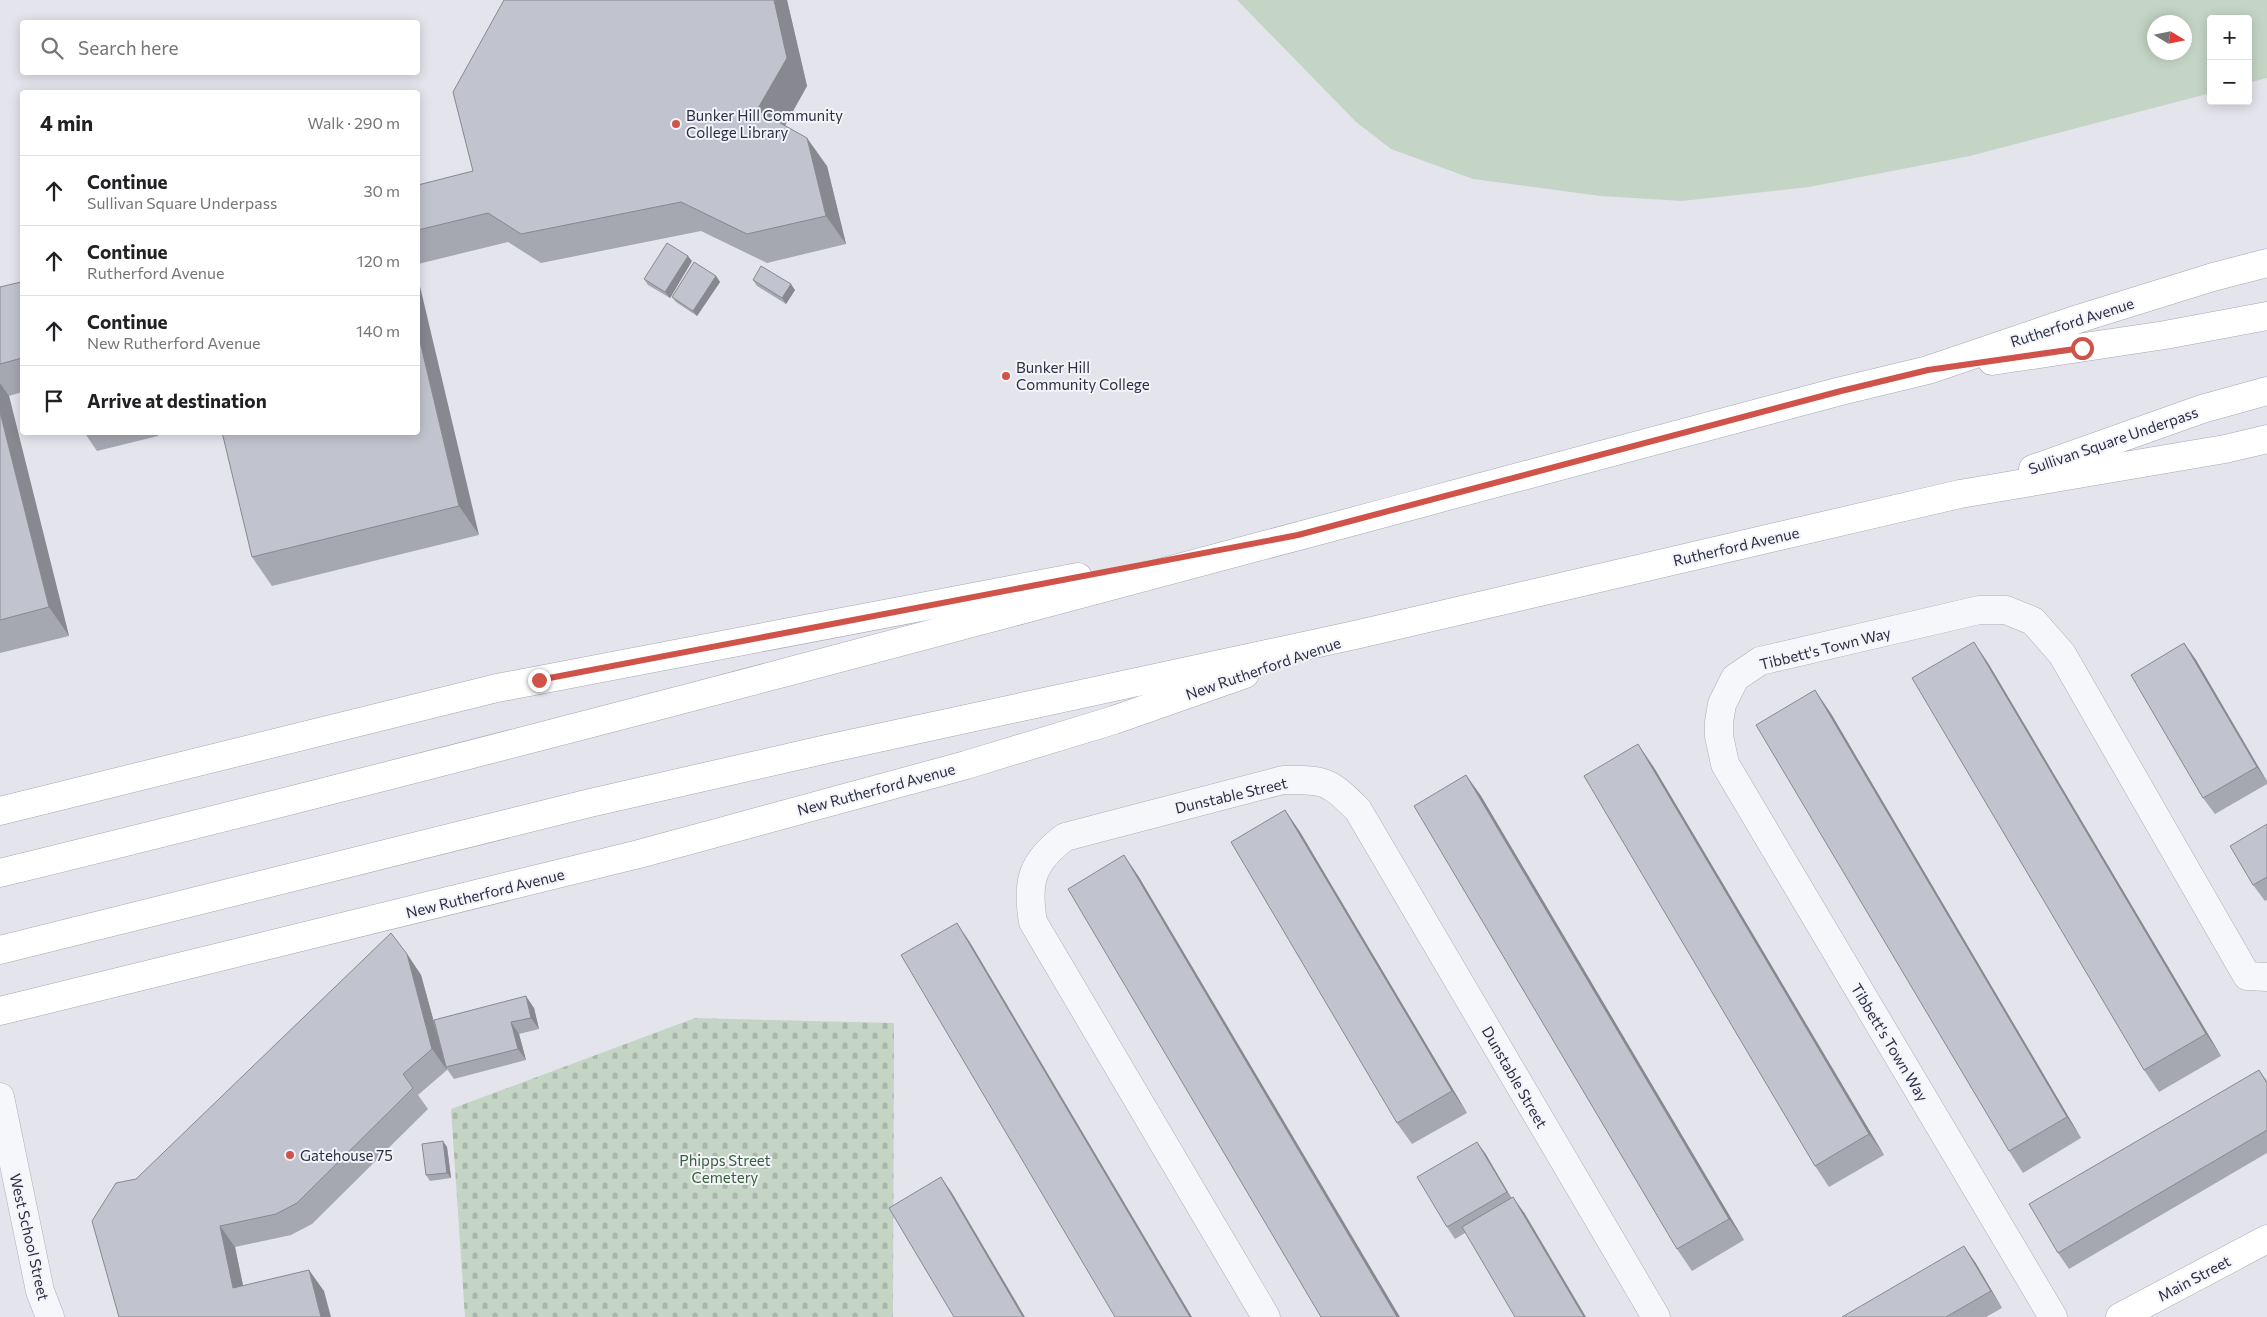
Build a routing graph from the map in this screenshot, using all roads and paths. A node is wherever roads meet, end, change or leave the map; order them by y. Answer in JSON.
{"nodes":[{"id":1,"x":2267,"y":264,"type":"edge"},
{"id":2,"x":2267,"y":316,"type":"edge"},
{"id":3,"x":1928,"y":370,"type":"junction"},
{"id":4,"x":2267,"y":391,"type":"edge"},
{"id":5,"x":2267,"y":439,"type":"edge"},
{"id":6,"x":1960,"y":494,"type":"junction"},
{"id":7,"x":1298,"y":535,"type":"junction"},
{"id":8,"x":1355,"y":635,"type":"junction"},
{"id":9,"x":0,"y":811,"type":"edge"},
{"id":10,"x":0,"y":873,"type":"edge"},
{"id":11,"x":0,"y":950,"type":"edge"},
{"id":12,"x":2267,"y":977,"type":"edge"},
{"id":13,"x":0,"y":1011,"type":"edge"},
{"id":14,"x":0,"y":1097,"type":"edge"},
{"id":15,"x":2267,"y":1239,"type":"edge"},
{"id":16,"x":50,"y":1317,"type":"edge"},
{"id":17,"x":1266,"y":1317,"type":"edge"},
{"id":18,"x":1656,"y":1317,"type":"edge"},
{"id":19,"x":2053,"y":1317,"type":"edge"},
{"id":20,"x":2120,"y":1317,"type":"edge"}],
"edges":[{"from":1,"to":3,"type":"main road","name":"Rutherford Avenue"},
{"from":2,"to":3,"type":"main road"},
{"from":3,"to":7,"type":"main road","name":"Rutherford Avenue"},
{"from":4,"to":6,"type":"main road","name":"Sullivan Square Underpass"},
{"from":5,"to":6,"type":"main road","name":"Rutherford Avenue"},
{"from":6,"to":8,"type":"main road","name":"Rutherford Avenue"},
{"from":7,"to":9,"type":"main road"},
{"from":7,"to":10,"type":"main road"},
{"from":8,"to":11,"type":"main road","name":"New Rutherford Avenue"},
{"from":8,"to":13,"type":"main road","name":"New Rutherford Avenue"},
{"from":12,"to":19,"type":"street","name":"Tibbett's Town Way"},
{"from":14,"to":16,"type":"street","name":"West School Street"},
{"from":15,"to":20,"type":"main road","name":"Main Street"},
{"from":17,"to":18,"type":"street","name":"Dunstable Street"}]}
